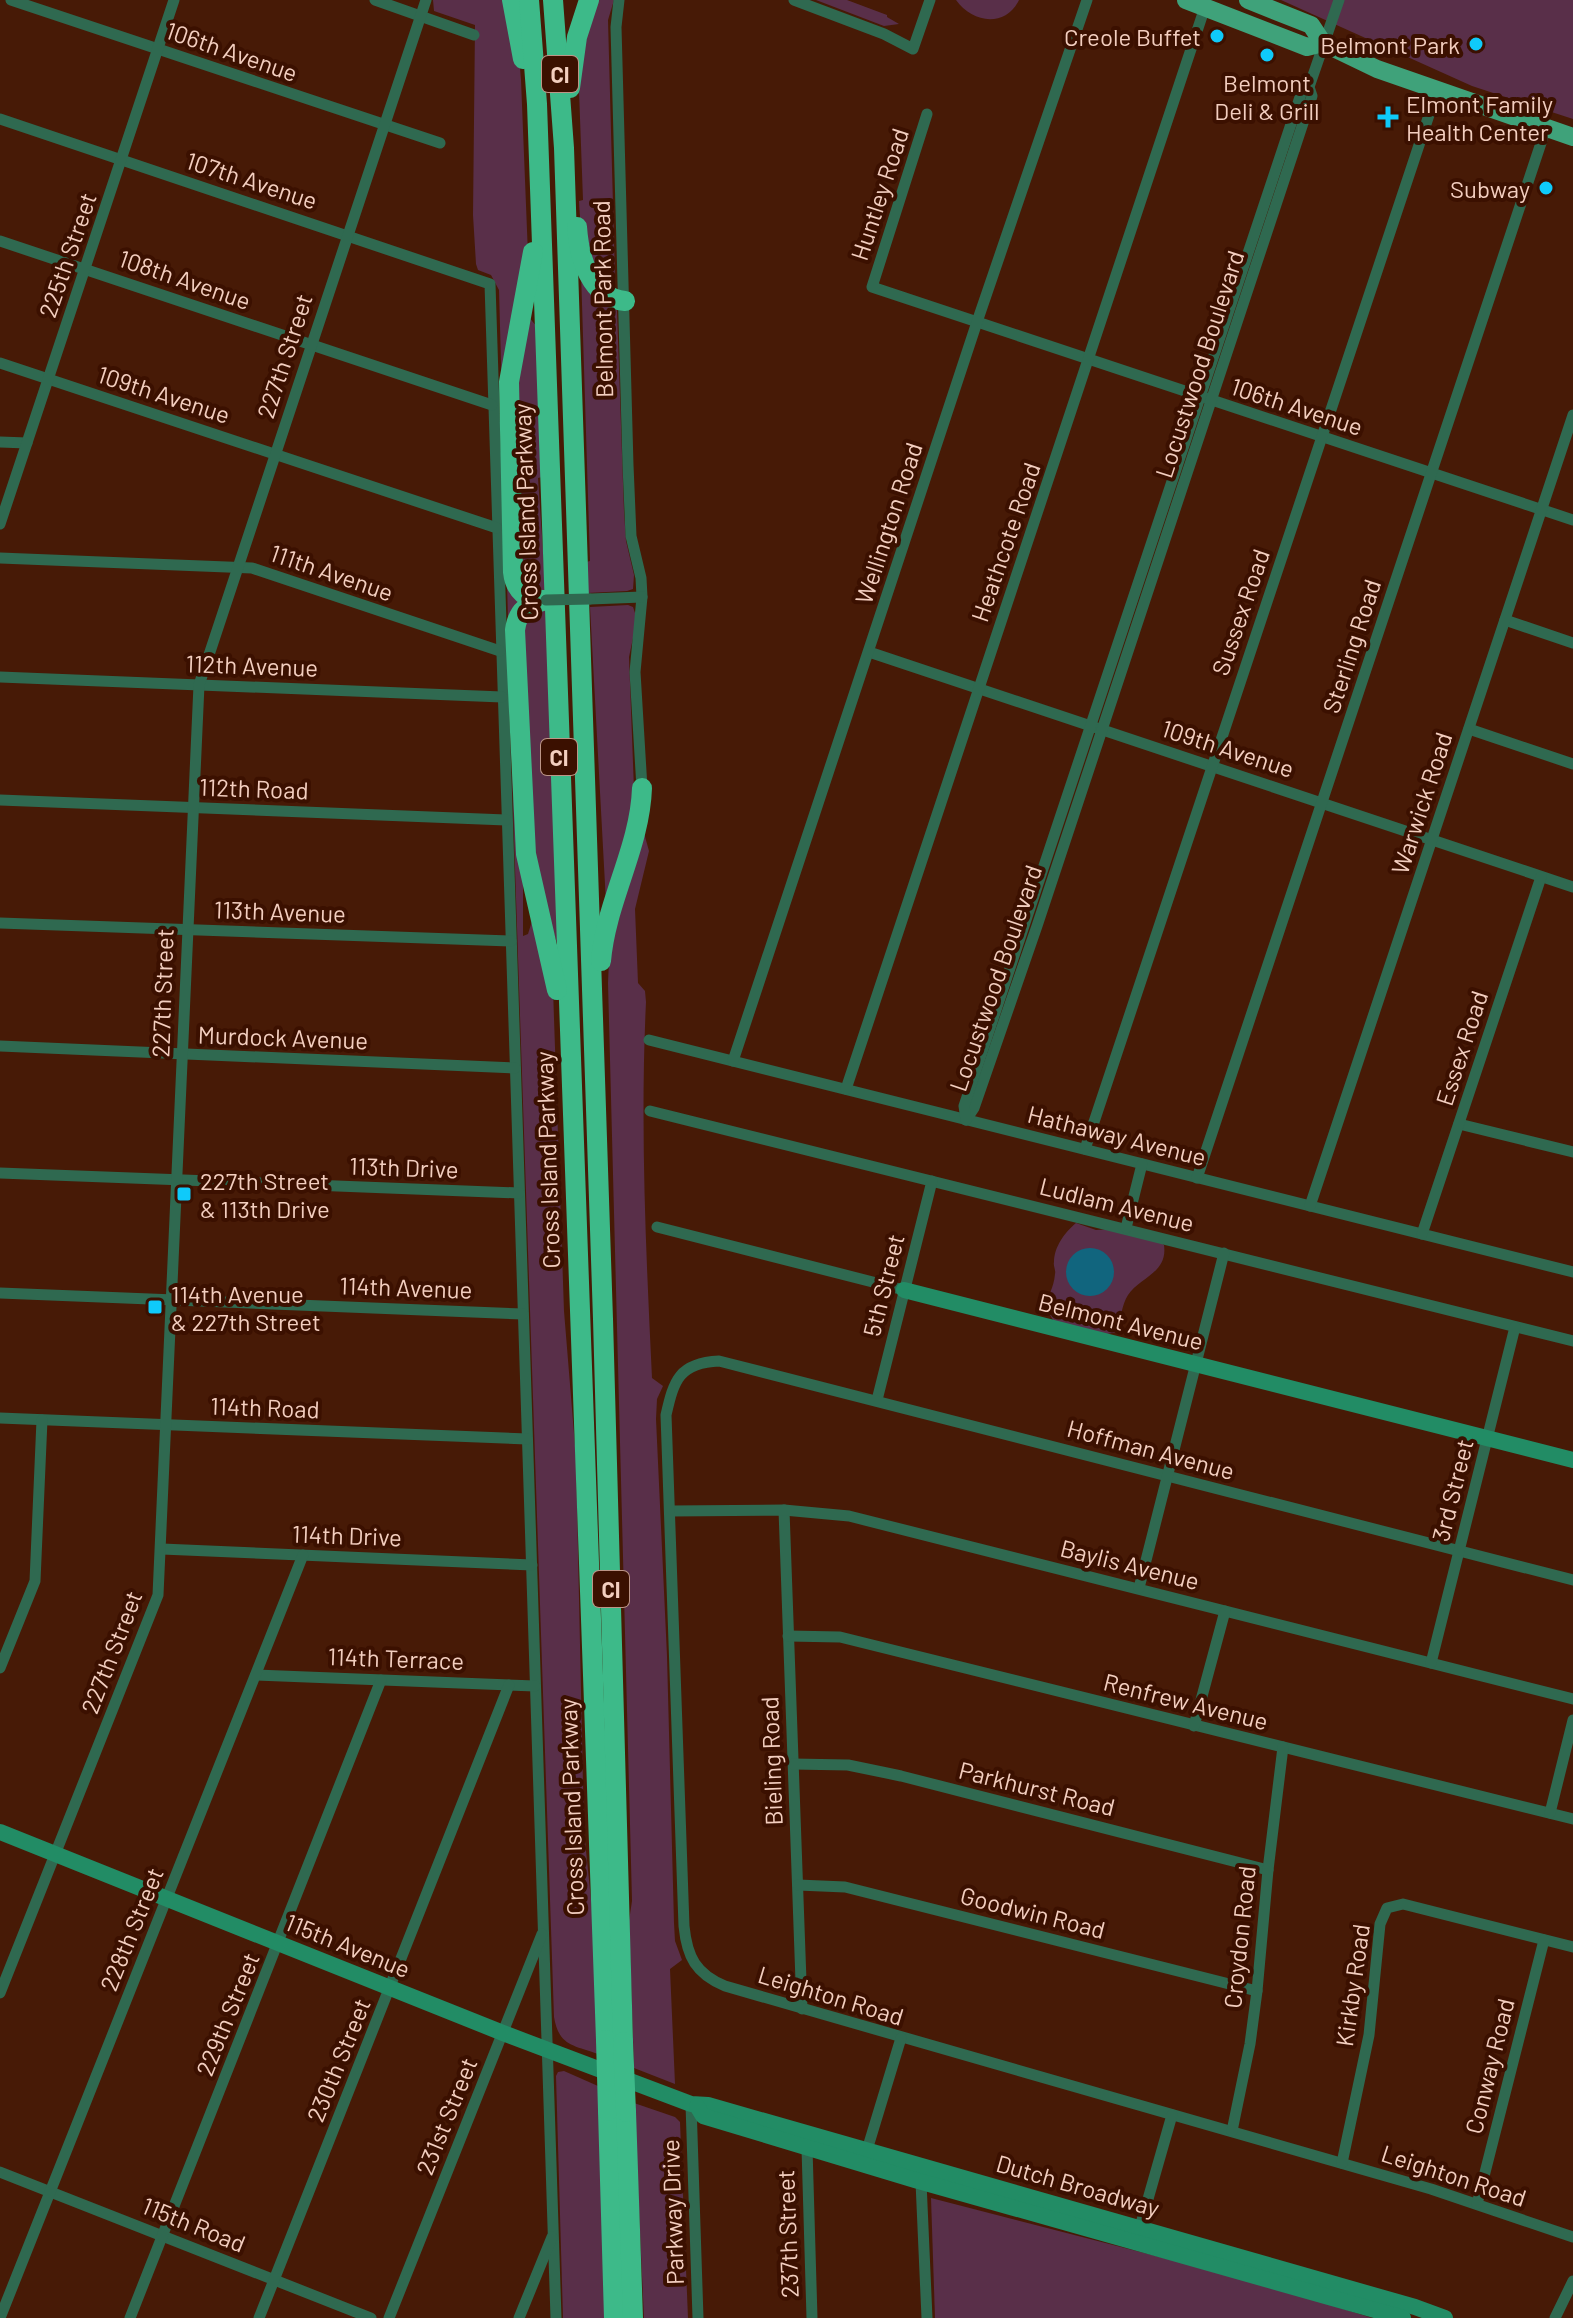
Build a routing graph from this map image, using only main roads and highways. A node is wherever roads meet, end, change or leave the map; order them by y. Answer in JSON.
{"nodes":[{"id":1,"x":512,"y":0,"type":"edge"},
{"id":2,"x":529,"y":0,"type":"edge"},
{"id":3,"x":553,"y":0,"type":"edge"},
{"id":4,"x":1186,"y":0,"type":"edge"},
{"id":5,"x":1248,"y":0,"type":"edge"},
{"id":6,"x":589,"y":1,"type":"edge"},
{"id":7,"x":1323,"y":43,"type":"junction"},
{"id":8,"x":538,"y":135,"type":"junction"},
{"id":9,"x":1573,"y":137,"type":"edge"},
{"id":10,"x":564,"y":157,"type":"junction"},
{"id":11,"x":541,"y":200,"type":"junction"},
{"id":12,"x":625,"y":301,"type":"road end"},
{"id":13,"x":642,"y":788,"type":"road end"},
{"id":14,"x":569,"y":1054,"type":"junction"},
{"id":15,"x":594,"y":1061,"type":"junction"},
{"id":16,"x":904,"y":1290,"type":"road end"},
{"id":17,"x":1573,"y":1460,"type":"edge"},
{"id":18,"x":0,"y":1832,"type":"edge"},
{"id":19,"x":614,"y":2041,"type":"junction"},
{"id":20,"x":689,"y":2103,"type":"joint"},
{"id":21,"x":617,"y":2111,"type":"junction"},
{"id":22,"x":1302,"y":2281,"type":"junction"},
{"id":23,"x":614,"y":2318,"type":"edge"},
{"id":24,"x":633,"y":2318,"type":"edge"},
{"id":25,"x":1403,"y":2318,"type":"edge"},
{"id":26,"x":1445,"y":2318,"type":"edge"}],
"edges":[{"from":1,"to":8,"type":"highway"},
{"from":2,"to":8,"type":"highway","name":"Cross Island Parkway","number":"CI"},
{"from":3,"to":10,"type":"highway","name":"Cross Island Parkway","number":"CI"},
{"from":4,"to":7,"type":"main road"},
{"from":5,"to":7,"type":"main road"},
{"from":6,"to":10,"type":"highway"},
{"from":7,"to":9,"type":"main road"},
{"from":8,"to":11,"type":"highway","name":"Cross Island Parkway","number":"CI"},
{"from":10,"to":12,"type":"highway"},
{"from":10,"to":15,"type":"highway","name":"Cross Island Parkway","number":"CI"},
{"from":11,"to":14,"type":"highway","name":"Cross Island Parkway","number":"CI"},
{"from":11,"to":14,"type":"highway"},
{"from":13,"to":15,"type":"highway"},
{"from":14,"to":19,"type":"highway","name":"Cross Island Parkway","number":"CI"},
{"from":15,"to":19,"type":"highway","name":"Cross Island Parkway","number":"CI"},
{"from":16,"to":17,"type":"main road","name":"Belmont Avenue"},
{"from":18,"to":20,"type":"main road","name":"115th Avenue"},
{"from":19,"to":21,"type":"highway","name":"Cross Island Parkway","number":"CI","bridge":true},
{"from":20,"to":22,"type":"main road","name":"Dutch Broadway"},
{"from":21,"to":23,"type":"highway","name":"Cross Island Parkway","number":"CI"},
{"from":21,"to":24,"type":"highway","name":"Cross Island Parkway","number":"CI"},
{"from":22,"to":25,"type":"main road","name":"Dutch Broadway"},
{"from":22,"to":26,"type":"main road","name":"Dutch Broadway"}]}
